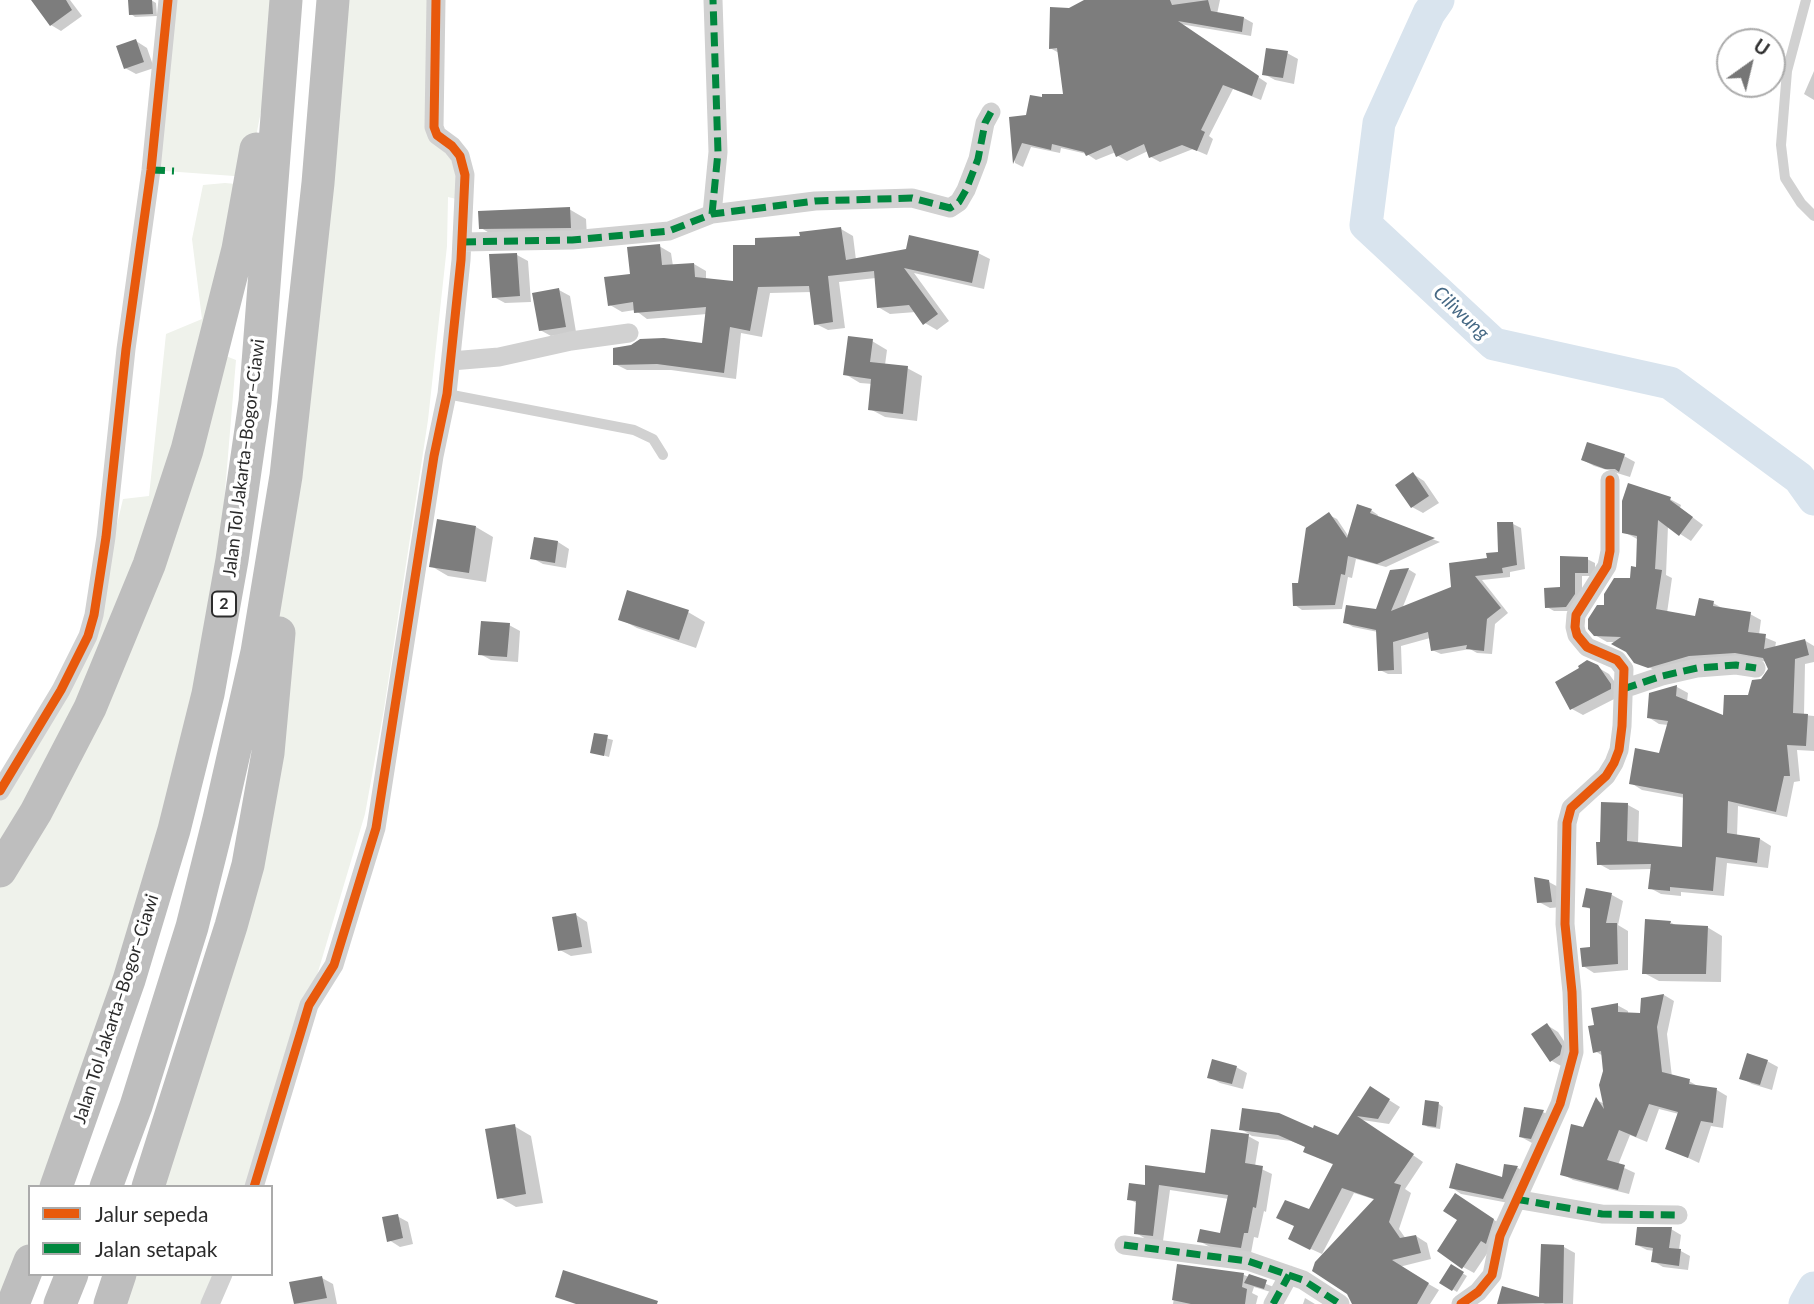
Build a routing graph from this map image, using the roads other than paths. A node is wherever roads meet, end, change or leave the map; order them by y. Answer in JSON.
{"nodes":[{"id":1,"x":168,"y":0,"type":"edge"},
{"id":2,"x":280,"y":0,"type":"edge"},
{"id":3,"x":286,"y":0,"type":"edge"},
{"id":4,"x":333,"y":0,"type":"edge"},
{"id":5,"x":436,"y":0,"type":"edge"},
{"id":6,"x":713,"y":0,"type":"edge"},
{"id":7,"x":1807,"y":0,"type":"edge"},
{"id":8,"x":991,"y":111,"type":"dead end"},
{"id":9,"x":712,"y":214,"type":"junction"},
{"id":10,"x":1814,"y":216,"type":"edge"},
{"id":11,"x":462,"y":242,"type":"junction"},
{"id":12,"x":629,"y":332,"type":"dead end"},
{"id":13,"x":451,"y":361,"type":"junction"},
{"id":14,"x":447,"y":394,"type":"junction"},
{"id":15,"x":663,"y":455,"type":"dead end"},
{"id":16,"x":286,"y":476,"type":"junction"},
{"id":17,"x":1610,"y":480,"type":"dead end"},
{"id":18,"x":1756,"y":667,"type":"dead end"},
{"id":19,"x":1623,"y":689,"type":"junction"},
{"id":20,"x":0,"y":792,"type":"edge"},
{"id":21,"x":0,"y":872,"type":"edge"},
{"id":22,"x":57,"y":1185,"type":"edge"},
{"id":23,"x":107,"y":1185,"type":"edge"},
{"id":24,"x":149,"y":1185,"type":"edge"},
{"id":25,"x":255,"y":1185,"type":"edge"},
{"id":26,"x":1515,"y":1199,"type":"junction"},
{"id":27,"x":1678,"y":1215,"type":"dead end"},
{"id":28,"x":1124,"y":1245,"type":"dead end"},
{"id":29,"x":28,"y":1266,"type":"edge"},
{"id":30,"x":1289,"y":1275,"type":"junction"},
{"id":31,"x":71,"y":1276,"type":"edge"},
{"id":32,"x":119,"y":1276,"type":"edge"},
{"id":33,"x":222,"y":1276,"type":"edge"},
{"id":34,"x":13,"y":1304,"type":"edge"},
{"id":35,"x":60,"y":1304,"type":"edge"},
{"id":36,"x":110,"y":1304,"type":"edge"},
{"id":37,"x":210,"y":1304,"type":"edge"},
{"id":38,"x":1273,"y":1304,"type":"edge"},
{"id":39,"x":1340,"y":1304,"type":"edge"},
{"id":40,"x":1461,"y":1304,"type":"edge"}],
"edges":[{"from":1,"to":20,"type":"street"},
{"from":2,"to":21,"type":"highway"},
{"from":3,"to":22,"type":"highway","name":"Jalan Tol Jakarta–Bogor–Ciawi","number":"2"},
{"from":4,"to":16,"type":"highway"},
{"from":5,"to":11,"type":"street"},
{"from":6,"to":9,"type":"street"},
{"from":7,"to":10,"type":"lane"},
{"from":8,"to":9,"type":"street"},
{"from":9,"to":11,"type":"street"},
{"from":11,"to":13,"type":"street"},
{"from":12,"to":13,"type":"street"},
{"from":13,"to":14,"type":"street"},
{"from":14,"to":15,"type":"lane"},
{"from":14,"to":25,"type":"street"},
{"from":16,"to":23,"type":"highway"},
{"from":16,"to":24,"type":"highway"},
{"from":17,"to":19,"type":"street"},
{"from":18,"to":19,"type":"street"},
{"from":19,"to":26,"type":"street"},
{"from":26,"to":27,"type":"street"},
{"from":26,"to":40,"type":"street"},
{"from":28,"to":30,"type":"street"},
{"from":29,"to":34,"type":"highway"},
{"from":30,"to":38,"type":"street"},
{"from":30,"to":39,"type":"street"},
{"from":31,"to":35,"type":"highway"},
{"from":32,"to":36,"type":"highway"},
{"from":33,"to":37,"type":"street"}]}
